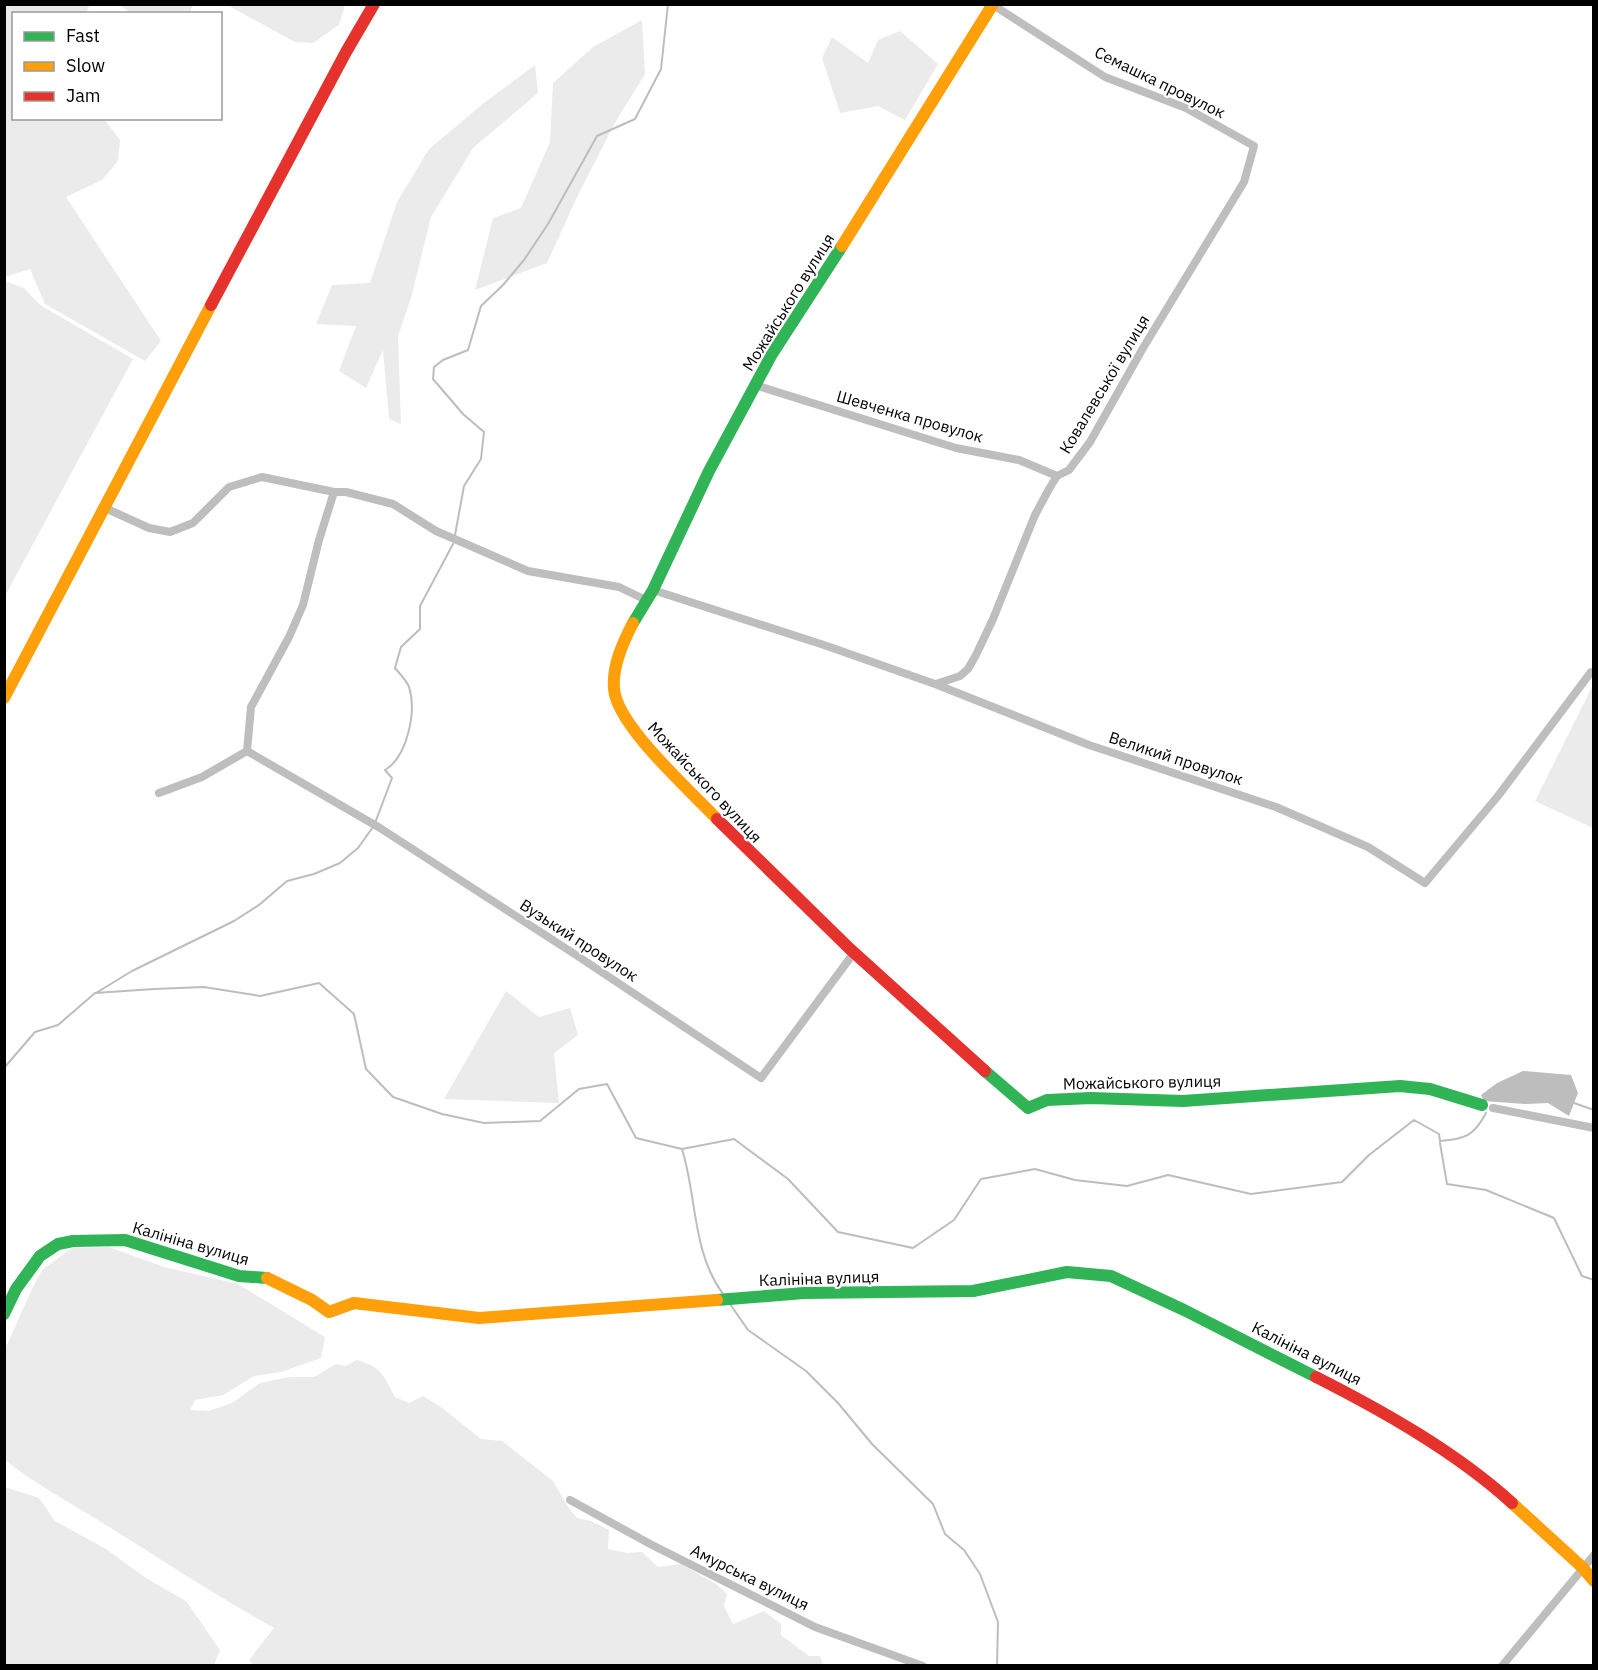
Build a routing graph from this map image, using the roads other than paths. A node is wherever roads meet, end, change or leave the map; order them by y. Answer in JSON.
{"nodes":[{"id":1,"x":374,"y":4,"type":"edge"},
{"id":2,"x":993,"y":5,"type":"edge"},
{"id":3,"x":1254,"y":146,"type":"joint"},
{"id":4,"x":755,"y":385,"type":"junction"},
{"id":5,"x":1057,"y":476,"type":"junction"},
{"id":6,"x":334,"y":492,"type":"junction"},
{"id":7,"x":103,"y":507,"type":"junction"},
{"id":8,"x":650,"y":595,"type":"junction"},
{"id":9,"x":1593,"y":672,"type":"edge"},
{"id":10,"x":935,"y":684,"type":"junction"},
{"id":11,"x":4,"y":698,"type":"edge"},
{"id":12,"x":247,"y":751,"type":"junction"},
{"id":13,"x":159,"y":793,"type":"dead end"},
{"id":14,"x":853,"y":954,"type":"junction"},
{"id":15,"x":1487,"y":1107,"type":"joint"},
{"id":16,"x":1593,"y":1128,"type":"edge"},
{"id":17,"x":4,"y":1314,"type":"edge"},
{"id":18,"x":570,"y":1500,"type":"dead end"},
{"id":19,"x":1593,"y":1555,"type":"edge"},
{"id":20,"x":1582,"y":1567,"type":"junction"},
{"id":21,"x":1593,"y":1581,"type":"edge"},
{"id":22,"x":923,"y":1665,"type":"edge"},
{"id":23,"x":1502,"y":1665,"type":"edge"}],
"edges":[{"from":1,"to":7,"type":"street"},
{"from":2,"to":3,"type":"street","name":"Семашка провулок"},
{"from":2,"to":4,"type":"street","name":"Можайського вулиця"},
{"from":3,"to":5,"type":"street","name":"Ковалевської вулиця"},
{"from":4,"to":5,"type":"street","name":"Шевченка провулок"},
{"from":4,"to":8,"type":"street","name":"Можайського вулиця"},
{"from":5,"to":10,"type":"street","name":"Ковалевської вулиця"},
{"from":6,"to":7,"type":"street","name":"Великий провулок"},
{"from":6,"to":8,"type":"street","name":"Великий провулок"},
{"from":6,"to":12,"type":"street"},
{"from":7,"to":11,"type":"street"},
{"from":8,"to":10,"type":"street","name":"Великий провулок"},
{"from":8,"to":14,"type":"street","name":"Можайського вулиця"},
{"from":9,"to":10,"type":"street","name":"Великий провулок"},
{"from":12,"to":13,"type":"street"},
{"from":12,"to":14,"type":"street","name":"Вузький провулок"},
{"from":14,"to":15,"type":"street","name":"Можайського вулиця"},
{"from":15,"to":16,"type":"street","name":"Можайського вулиця"},
{"from":17,"to":20,"type":"street","name":"Калініна вулиця"},
{"from":18,"to":22,"type":"street","name":"Амурська вулиця"},
{"from":19,"to":20,"type":"street"},
{"from":20,"to":21,"type":"street","name":"Калініна вулиця"},
{"from":20,"to":23,"type":"street"}]}
